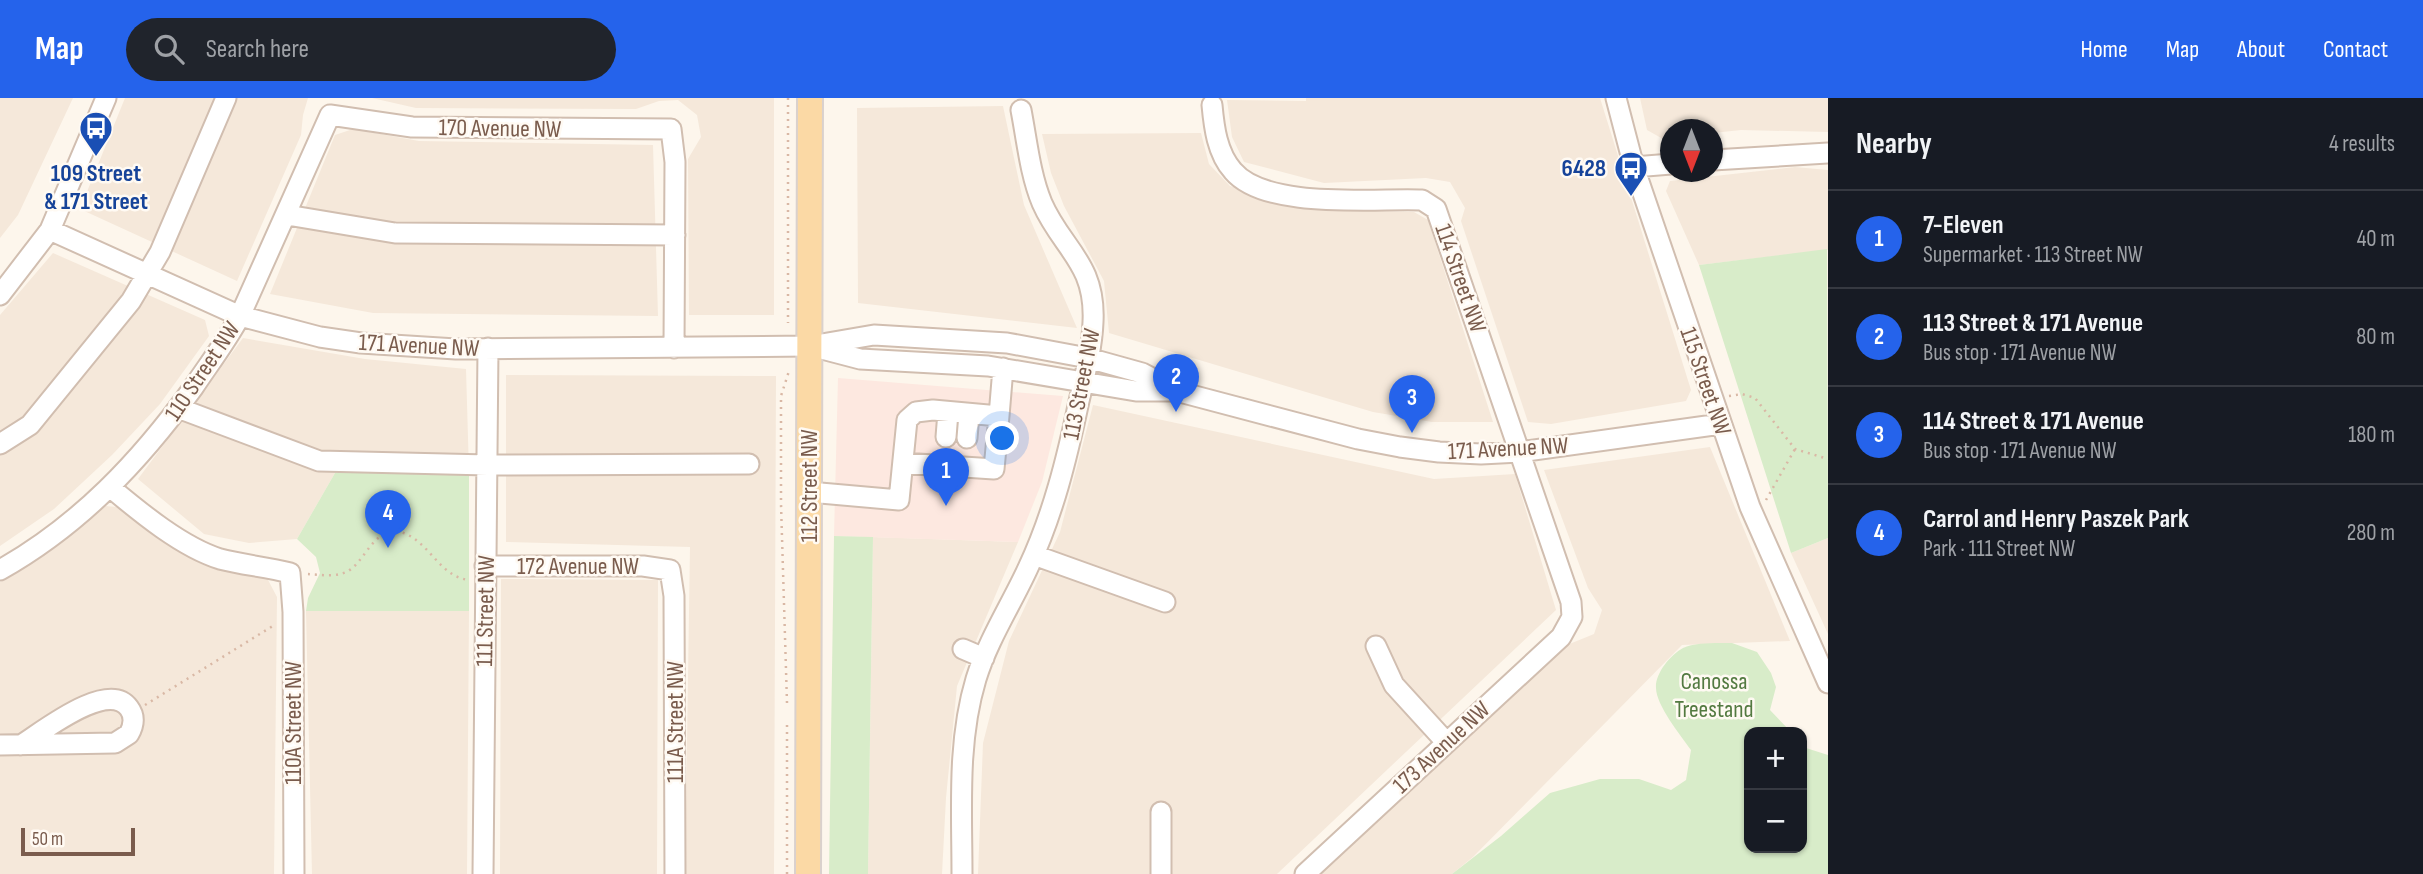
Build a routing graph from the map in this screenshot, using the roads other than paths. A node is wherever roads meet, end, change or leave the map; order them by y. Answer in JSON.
{"nodes":[{"id":1,"x":106,"y":98,"type":"edge"},
{"id":2,"x":226,"y":98,"type":"edge"},
{"id":3,"x":810,"y":98,"type":"edge"},
{"id":4,"x":1616,"y":98,"type":"edge"},
{"id":5,"x":1212,"y":105,"type":"dead end"},
{"id":6,"x":1021,"y":110,"type":"dead end"},
{"id":7,"x":330,"y":116,"type":"joint"},
{"id":8,"x":1828,"y":153,"type":"edge"},
{"id":9,"x":1723,"y":159,"type":"edge"},
{"id":10,"x":1660,"y":164,"type":"edge"},
{"id":11,"x":1634,"y":167,"type":"junction"},
{"id":12,"x":287,"y":215,"type":"junction"},
{"id":13,"x":50,"y":230,"type":"junction"},
{"id":14,"x":675,"y":235,"type":"junction"},
{"id":15,"x":148,"y":275,"type":"junction"},
{"id":16,"x":0,"y":295,"type":"edge"},
{"id":17,"x":240,"y":316,"type":"junction"},
{"id":18,"x":800,"y":347,"type":"junction"},
{"id":19,"x":488,"y":348,"type":"junction"},
{"id":20,"x":674,"y":348,"type":"junction"},
{"id":21,"x":1088,"y":358,"type":"junction"},
{"id":22,"x":1003,"y":368,"type":"junction"},
{"id":23,"x":1083,"y":381,"type":"junction"},
{"id":24,"x":1176,"y":391,"type":"junction"},
{"id":25,"x":178,"y":408,"type":"junction"},
{"id":26,"x":948,"y":412,"type":"junction"},
{"id":27,"x":969,"y":414,"type":"junction"},
{"id":28,"x":999,"y":416,"type":"junction"},
{"id":29,"x":1721,"y":424,"type":"junction"},
{"id":30,"x":0,"y":444,"type":"edge"},
{"id":31,"x":945,"y":450,"type":"junction"},
{"id":32,"x":967,"y":452,"type":"junction"},
{"id":33,"x":1520,"y":452,"type":"junction"},
{"id":34,"x":903,"y":463,"type":"junction"},
{"id":35,"x":749,"y":464,"type":"dead end"},
{"id":36,"x":488,"y":465,"type":"junction"},
{"id":37,"x":111,"y":488,"type":"junction"},
{"id":38,"x":809,"y":492,"type":"junction"},
{"id":39,"x":1034,"y":555,"type":"junction"},
{"id":40,"x":485,"y":566,"type":"junction"},
{"id":41,"x":0,"y":570,"type":"edge"},
{"id":42,"x":670,"y":570,"type":"joint"},
{"id":43,"x":1165,"y":602,"type":"dead end"},
{"id":44,"x":1572,"y":617,"type":"joint"},
{"id":45,"x":1376,"y":646,"type":"dead end"},
{"id":46,"x":963,"y":649,"type":"dead end"},
{"id":47,"x":1822,"y":654,"type":"edge"},
{"id":48,"x":984,"y":658,"type":"junction"},
{"id":49,"x":1828,"y":683,"type":"edge"},
{"id":50,"x":1446,"y":742,"type":"junction"},
{"id":51,"x":0,"y":745,"type":"edge"},
{"id":52,"x":21,"y":745,"type":"junction"},
{"id":53,"x":1161,"y":812,"type":"dead end"},
{"id":54,"x":293,"y":874,"type":"edge"},
{"id":55,"x":483,"y":874,"type":"edge"},
{"id":56,"x":675,"y":874,"type":"edge"},
{"id":57,"x":808,"y":874,"type":"edge"},
{"id":58,"x":962,"y":874,"type":"edge"},
{"id":59,"x":1161,"y":874,"type":"edge"},
{"id":60,"x":1305,"y":874,"type":"edge"}],
"edges":[{"from":1,"to":13,"type":"street"},
{"from":2,"to":15,"type":"street"},
{"from":3,"to":18,"type":"main road","name":"112 Street NW"},
{"from":4,"to":11,"type":"street","name":"115 Street NW"},
{"from":5,"to":33,"type":"street","name":"114 Street NW"},
{"from":6,"to":21,"type":"street","name":"113 Street NW"},
{"from":7,"to":12,"type":"street","name":"110 Street NW"},
{"from":7,"to":14,"type":"street","name":"170 Avenue NW"},
{"from":8,"to":9,"type":"street"},
{"from":10,"to":11,"type":"street"},
{"from":11,"to":29,"type":"street","name":"115 Street NW"},
{"from":12,"to":14,"type":"street"},
{"from":12,"to":17,"type":"street","name":"110 Street NW"},
{"from":13,"to":15,"type":"street","name":"171 Avenue NW"},
{"from":13,"to":16,"type":"street"},
{"from":14,"to":20,"type":"street"},
{"from":15,"to":17,"type":"street","name":"171 Avenue NW"},
{"from":15,"to":30,"type":"street"},
{"from":17,"to":19,"type":"street","name":"171 Avenue NW"},
{"from":17,"to":25,"type":"street","name":"110 Street NW"},
{"from":18,"to":20,"type":"street","name":"171 Avenue NW"},
{"from":18,"to":21,"type":"street","name":"171 Avenue NW"},
{"from":18,"to":22,"type":"street","name":"171 Avenue NW"},
{"from":18,"to":38,"type":"main road","name":"112 Street NW"},
{"from":19,"to":20,"type":"street","name":"171 Avenue NW"},
{"from":19,"to":36,"type":"street","name":"111 Street NW"},
{"from":21,"to":23,"type":"street","name":"113 Street NW"},
{"from":21,"to":24,"type":"street","name":"171 Avenue NW"},
{"from":22,"to":23,"type":"street","name":"171 Avenue NW"},
{"from":22,"to":28,"type":"street"},
{"from":23,"to":24,"type":"street","name":"171 Avenue NW"},
{"from":23,"to":39,"type":"street","name":"113 Street NW"},
{"from":24,"to":33,"type":"street","name":"171 Avenue NW"},
{"from":25,"to":36,"type":"street"},
{"from":25,"to":37,"type":"street","name":"110 Street NW"},
{"from":26,"to":27,"type":"street"},
{"from":26,"to":31,"type":"street"},
{"from":26,"to":34,"type":"street"},
{"from":27,"to":28,"type":"street"},
{"from":27,"to":32,"type":"street"},
{"from":28,"to":32,"type":"street"},
{"from":29,"to":33,"type":"street","name":"171 Avenue NW"},
{"from":29,"to":47,"type":"street","name":"115 Street NW"},
{"from":31,"to":32,"type":"street"},
{"from":31,"to":34,"type":"street"},
{"from":33,"to":44,"type":"street","name":"114 Street NW"},
{"from":34,"to":38,"type":"street"},
{"from":35,"to":36,"type":"street"},
{"from":36,"to":40,"type":"street","name":"111 Street NW"},
{"from":37,"to":41,"type":"street","name":"110 Street NW"},
{"from":37,"to":54,"type":"street","name":"110A Street NW"},
{"from":38,"to":57,"type":"main road","name":"112 Street NW"},
{"from":39,"to":43,"type":"street"},
{"from":39,"to":48,"type":"street","name":"113 Street NW"},
{"from":40,"to":42,"type":"street","name":"172 Avenue NW"},
{"from":40,"to":55,"type":"street","name":"111 Street NW"},
{"from":42,"to":56,"type":"street","name":"111A Street NW"},
{"from":44,"to":50,"type":"street","name":"173 Avenue NW"},
{"from":45,"to":50,"type":"street"},
{"from":46,"to":48,"type":"street"},
{"from":47,"to":49,"type":"street","name":"115 Street NW"},
{"from":48,"to":58,"type":"street","name":"113 Street NW"},
{"from":50,"to":60,"type":"street","name":"173 Avenue NW"},
{"from":51,"to":52,"type":"street"},
{"from":52,"to":52,"type":"street"},
{"from":53,"to":59,"type":"street"}]}
